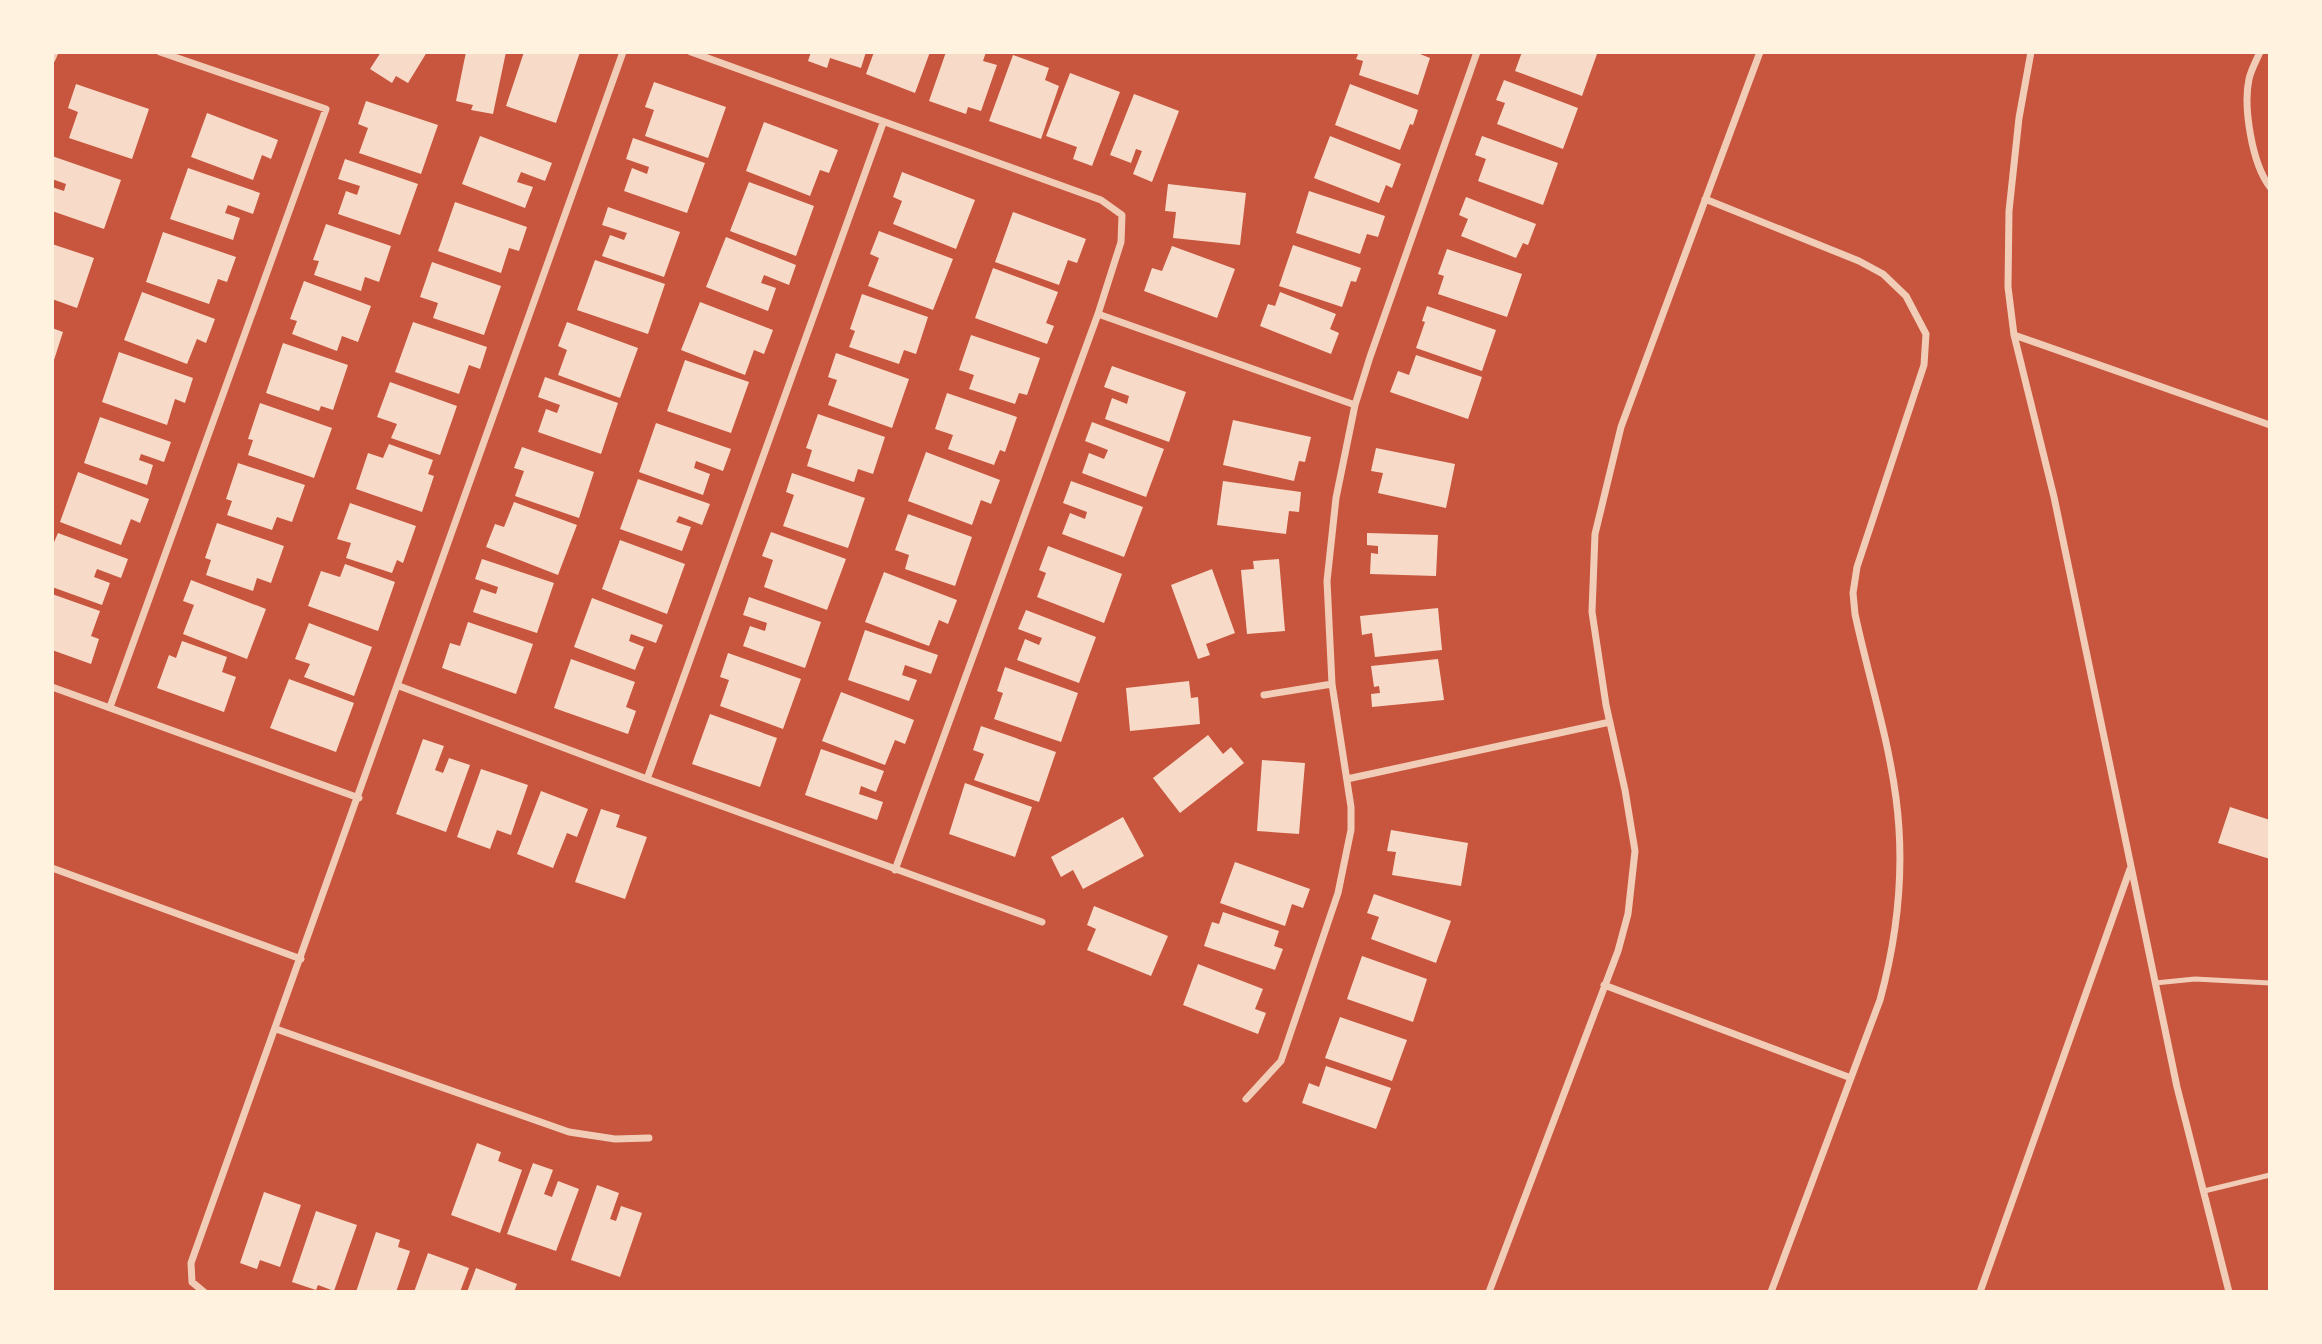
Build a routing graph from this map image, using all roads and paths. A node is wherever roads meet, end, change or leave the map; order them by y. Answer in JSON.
{"nodes":[{"id":1,"x":55,"y":52,"type":"edge"},
{"id":2,"x":160,"y":52,"type":"edge"},
{"id":3,"x":624,"y":52,"type":"edge"},
{"id":4,"x":691,"y":52,"type":"edge"},
{"id":5,"x":1477,"y":52,"type":"edge"},
{"id":6,"x":1759,"y":52,"type":"edge"},
{"id":7,"x":2031,"y":52,"type":"edge"},
{"id":8,"x":2260,"y":52,"type":"edge"},
{"id":9,"x":52,"y":59,"type":"edge"},
{"id":10,"x":883,"y":123,"type":"junction"},
{"id":11,"x":2270,"y":187,"type":"edge"},
{"id":12,"x":1705,"y":199,"type":"junction"},
{"id":13,"x":1098,"y":314,"type":"junction"},
{"id":14,"x":2014,"y":335,"type":"junction"},
{"id":15,"x":1355,"y":405,"type":"junction"},
{"id":16,"x":2270,"y":425,"type":"edge"},
{"id":17,"x":1332,"y":684,"type":"junction"},
{"id":18,"x":399,"y":686,"type":"junction"},
{"id":19,"x":52,"y":687,"type":"edge"},
{"id":20,"x":1264,"y":695,"type":"dead end"},
{"id":21,"x":110,"y":708,"type":"junction"},
{"id":22,"x":1610,"y":722,"type":"junction"},
{"id":23,"x":647,"y":779,"type":"junction"},
{"id":24,"x":1347,"y":779,"type":"junction"},
{"id":25,"x":359,"y":798,"type":"junction"},
{"id":26,"x":52,"y":868,"type":"edge"},
{"id":27,"x":2130,"y":868,"type":"junction"},
{"id":28,"x":895,"y":870,"type":"junction"},
{"id":29,"x":1042,"y":922,"type":"dead end"},
{"id":30,"x":301,"y":959,"type":"junction"},
{"id":31,"x":2270,"y":983,"type":"edge"},
{"id":32,"x":2155,"y":984,"type":"junction"},
{"id":33,"x":1604,"y":985,"type":"junction"},
{"id":34,"x":276,"y":1029,"type":"junction"},
{"id":35,"x":1851,"y":1078,"type":"junction"},
{"id":36,"x":1246,"y":1099,"type":"dead end"},
{"id":37,"x":649,"y":1138,"type":"dead end"},
{"id":38,"x":2270,"y":1175,"type":"edge"},
{"id":39,"x":2204,"y":1191,"type":"junction"},
{"id":40,"x":204,"y":1292,"type":"edge"},
{"id":41,"x":1489,"y":1292,"type":"edge"},
{"id":42,"x":1771,"y":1292,"type":"edge"},
{"id":43,"x":1980,"y":1292,"type":"edge"},
{"id":44,"x":2229,"y":1292,"type":"edge"}],
"edges":[{"from":1,"to":9,"type":"street"},
{"from":2,"to":21,"type":"street"},
{"from":3,"to":18,"type":"street"},
{"from":4,"to":10,"type":"street"},
{"from":5,"to":15,"type":"street"},
{"from":6,"to":12,"type":"street"},
{"from":7,"to":14,"type":"street"},
{"from":8,"to":11,"type":"street"},
{"from":10,"to":13,"type":"street"},
{"from":10,"to":23,"type":"street"},
{"from":12,"to":22,"type":"street"},
{"from":12,"to":35,"type":"street"},
{"from":13,"to":15,"type":"street"},
{"from":13,"to":28,"type":"street"},
{"from":14,"to":16,"type":"street"},
{"from":14,"to":27,"type":"street"},
{"from":15,"to":17,"type":"street"},
{"from":17,"to":20,"type":"street"},
{"from":17,"to":24,"type":"street"},
{"from":18,"to":23,"type":"street"},
{"from":18,"to":25,"type":"street"},
{"from":19,"to":21,"type":"street"},
{"from":21,"to":25,"type":"street"},
{"from":22,"to":24,"type":"street"},
{"from":22,"to":33,"type":"street"},
{"from":23,"to":28,"type":"street"},
{"from":24,"to":36,"type":"street"},
{"from":25,"to":30,"type":"street"},
{"from":26,"to":30,"type":"street"},
{"from":27,"to":32,"type":"street"},
{"from":27,"to":43,"type":"street"},
{"from":28,"to":29,"type":"street"},
{"from":30,"to":34,"type":"street"},
{"from":31,"to":32,"type":"lane"},
{"from":32,"to":39,"type":"street"},
{"from":33,"to":35,"type":"street"},
{"from":33,"to":41,"type":"street"},
{"from":34,"to":37,"type":"street"},
{"from":34,"to":40,"type":"street"},
{"from":35,"to":42,"type":"street"},
{"from":38,"to":39,"type":"lane"},
{"from":39,"to":44,"type":"street"}]}
